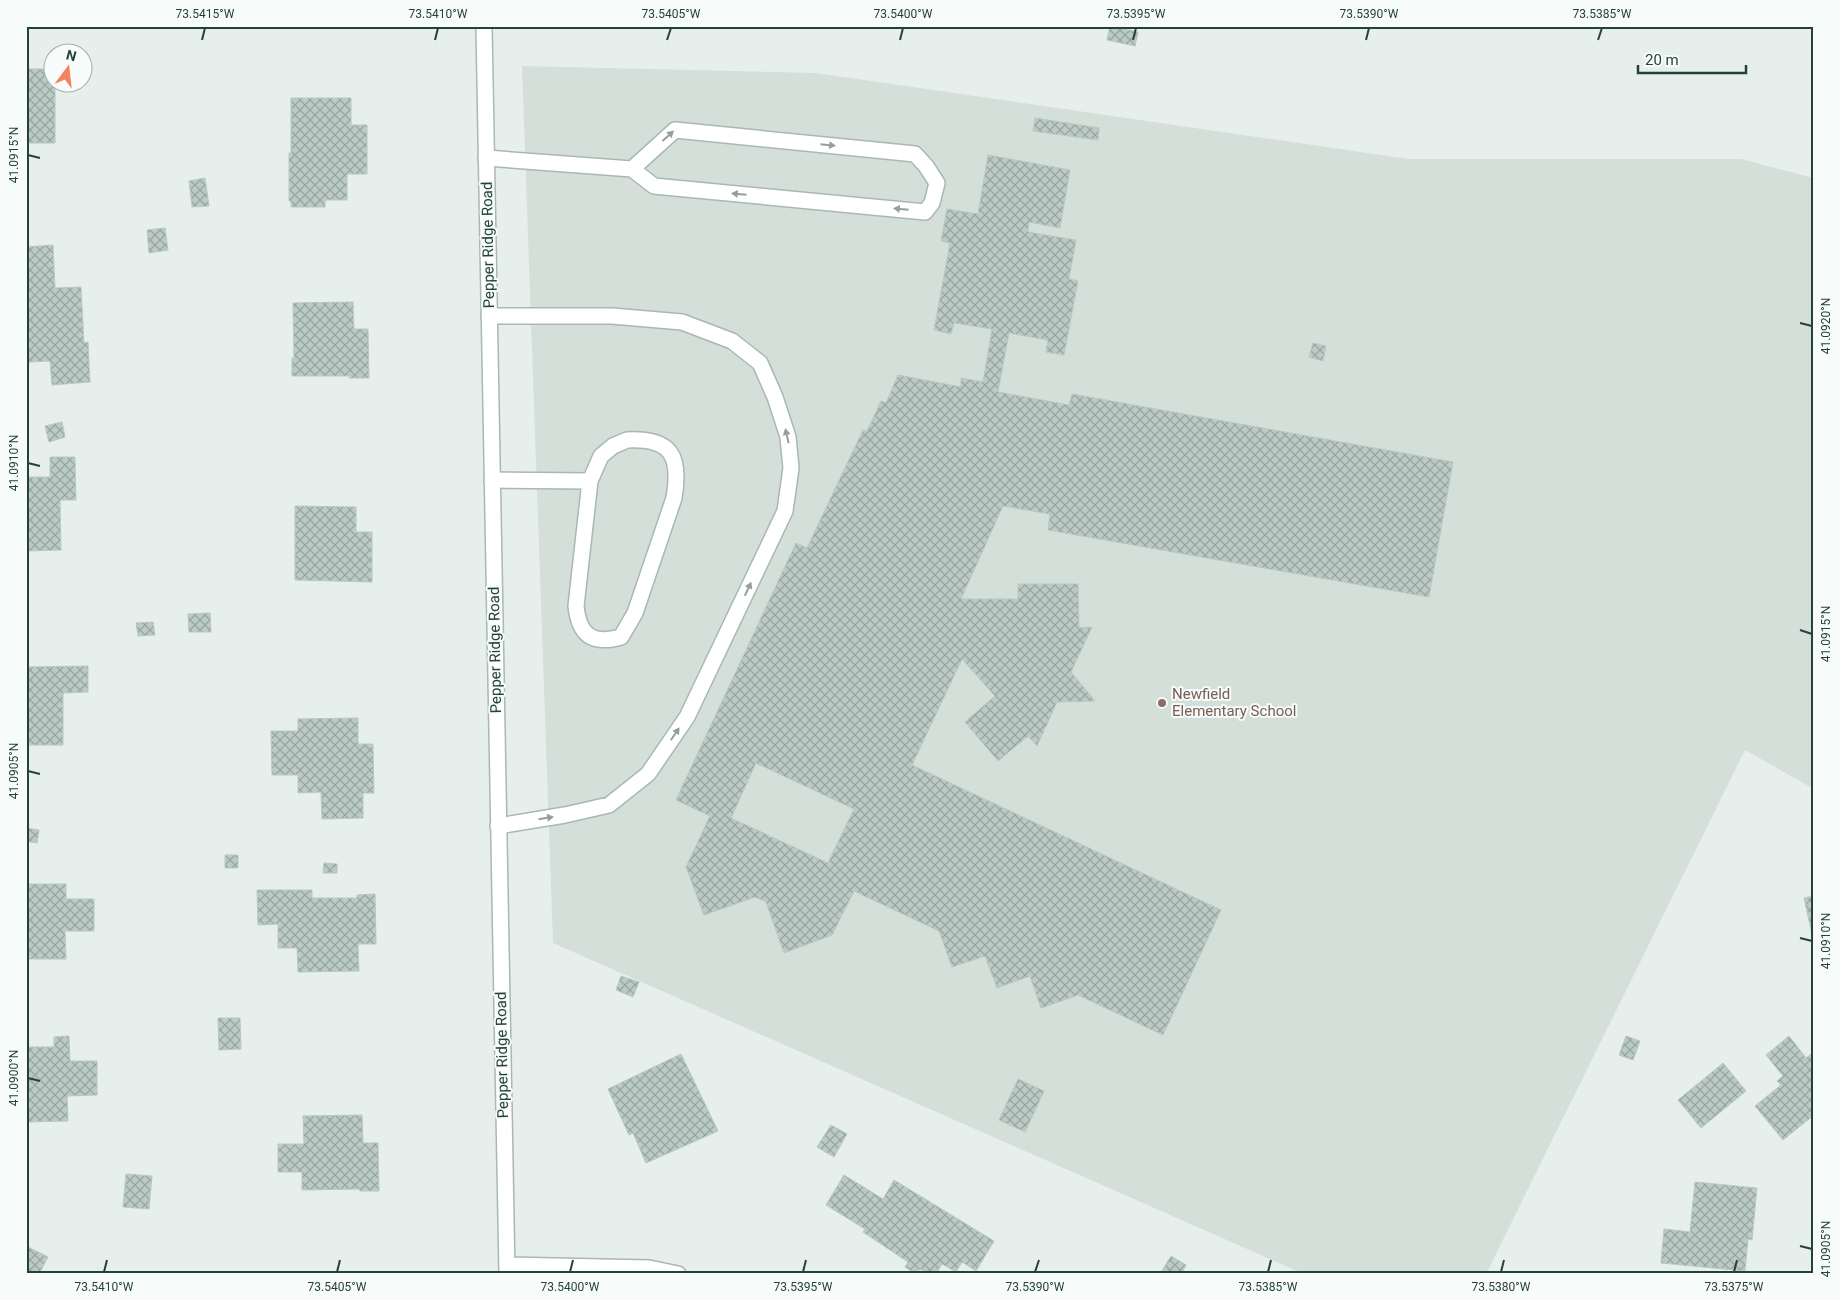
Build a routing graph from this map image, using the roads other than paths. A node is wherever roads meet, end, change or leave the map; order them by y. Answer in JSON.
{"nodes":[{"id":1,"x":484,"y":26,"type":"edge"},
{"id":2,"x":486,"y":158,"type":"junction"},
{"id":3,"x":632,"y":169,"type":"junction"},
{"id":4,"x":488,"y":316,"type":"junction"},
{"id":5,"x":492,"y":480,"type":"junction"},
{"id":6,"x":590,"y":481,"type":"junction"},
{"id":7,"x":498,"y":826,"type":"junction"},
{"id":8,"x":507,"y":1269,"type":"edge"},
{"id":9,"x":678,"y":1274,"type":"edge"}],
"edges":[{"from":1,"to":2,"type":"street","name":"Pepper Ridge Road"},
{"from":2,"to":3,"type":"street"},
{"from":2,"to":4,"type":"street","name":"Pepper Ridge Road"},
{"from":3,"to":3,"type":"street","one_way":true},
{"from":4,"to":5,"type":"street","name":"Pepper Ridge Road"},
{"from":7,"to":4,"type":"street","one_way":true},
{"from":5,"to":6,"type":"street"},
{"from":5,"to":7,"type":"street","name":"Pepper Ridge Road"},
{"from":6,"to":6,"type":"street"},
{"from":7,"to":8,"type":"street","name":"Pepper Ridge Road"},
{"from":8,"to":9,"type":"street"}]}
